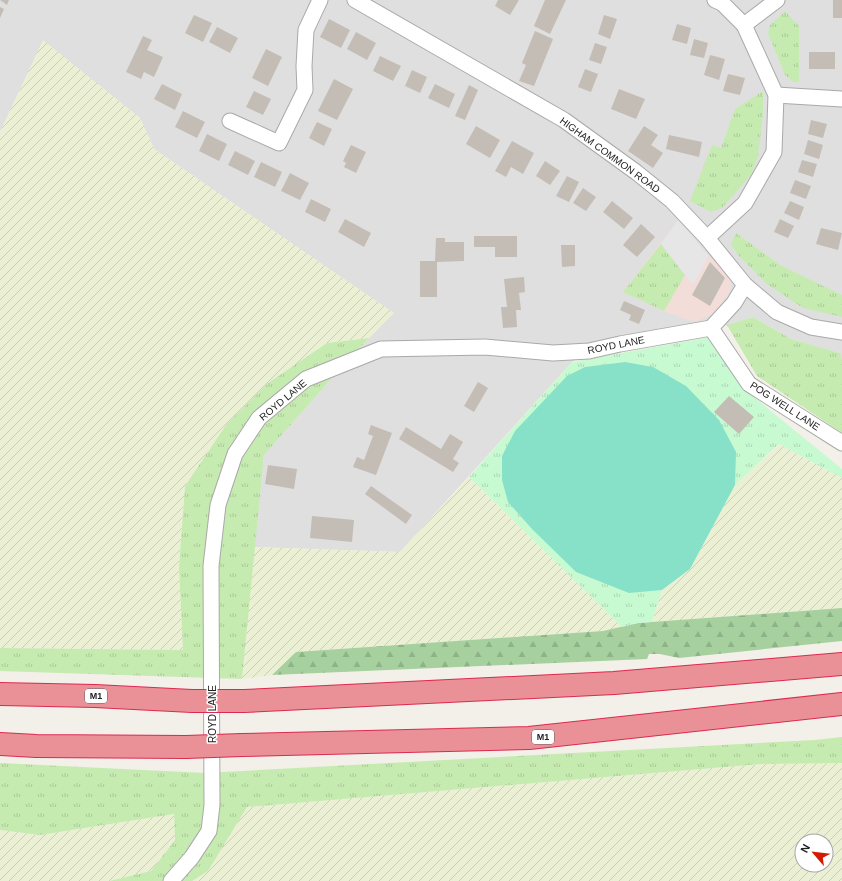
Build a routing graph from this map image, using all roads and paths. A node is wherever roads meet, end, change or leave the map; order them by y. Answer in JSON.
{"nodes":[{"id":1,"x":320,"y":0,"type":"edge"},
{"id":2,"x":355,"y":0,"type":"edge"},
{"id":3,"x":715,"y":0,"type":"edge"},
{"id":4,"x":777,"y":0,"type":"edge"},
{"id":5,"x":744,"y":25,"type":"junction"},
{"id":6,"x":776,"y":95,"type":"junction"},
{"id":7,"x":842,"y":99,"type":"edge"},
{"id":8,"x":230,"y":121,"type":"dead end"},
{"id":9,"x":707,"y":238,"type":"junction"},
{"id":10,"x":745,"y":285,"type":"junction"},
{"id":11,"x":711,"y":328,"type":"junction"},
{"id":12,"x":842,"y":332,"type":"edge"},
{"id":13,"x":842,"y":443,"type":"edge"},
{"id":14,"x":842,"y":664,"type":"edge"},
{"id":15,"x":0,"y":694,"type":"edge"},
{"id":16,"x":842,"y":704,"type":"edge"},
{"id":17,"x":0,"y":744,"type":"edge"},
{"id":18,"x":170,"y":881,"type":"edge"}],
"edges":[{"from":1,"to":8,"type":"street"},
{"from":2,"to":9,"type":"street","name":"HIGHAM COMMON ROAD"},
{"from":3,"to":5,"type":"street"},
{"from":4,"to":5,"type":"street"},
{"from":5,"to":6,"type":"street"},
{"from":6,"to":7,"type":"street"},
{"from":6,"to":9,"type":"street"},
{"from":9,"to":10,"type":"street","name":"HIGHAM COMMON ROAD"},
{"from":10,"to":11,"type":"street"},
{"from":10,"to":12,"type":"street","name":"HIGHAM COMMON ROAD"},
{"from":11,"to":13,"type":"street","name":"POG WELL LANE"},
{"from":11,"to":18,"type":"street","name":"ROYD LANE"},
{"from":14,"to":15,"type":"highway","number":"M1","bridge":true},
{"from":16,"to":17,"type":"highway","number":"M1","bridge":true}]}
